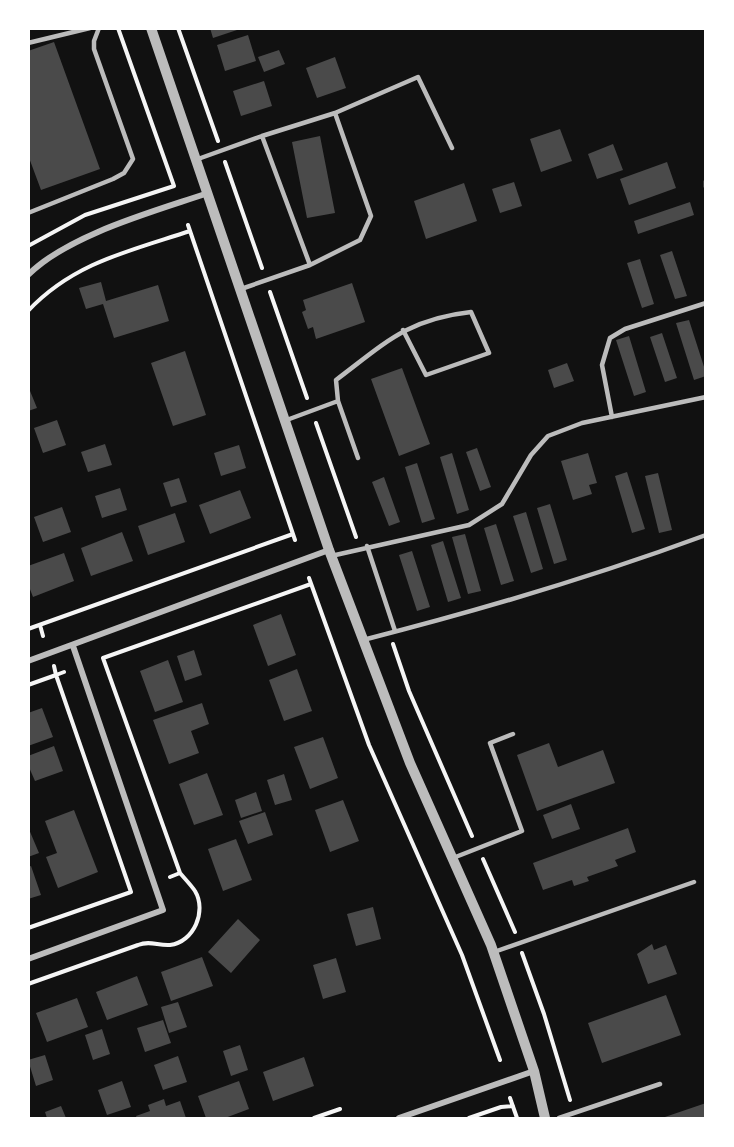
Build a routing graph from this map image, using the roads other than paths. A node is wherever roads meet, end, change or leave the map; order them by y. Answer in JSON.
{"nodes":[{"id":1,"x":90,"y":28,"type":"edge"},
{"id":2,"x":99,"y":28,"type":"edge"},
{"id":3,"x":151,"y":28,"type":"edge"},
{"id":4,"x":28,"y":44,"type":"edge"},
{"id":5,"x":335,"y":113,"type":"junction"},
{"id":6,"x":262,"y":136,"type":"junction"},
{"id":7,"x":452,"y":148,"type":"dead end"},
{"id":8,"x":194,"y":160,"type":"junction"},
{"id":9,"x":705,"y":181,"type":"edge"},
{"id":10,"x":705,"y":186,"type":"edge"},
{"id":11,"x":205,"y":194,"type":"junction"},
{"id":12,"x":28,"y":213,"type":"edge"},
{"id":13,"x":310,"y":265,"type":"junction"},
{"id":14,"x":28,"y":275,"type":"edge"},
{"id":15,"x":239,"y":290,"type":"junction"},
{"id":16,"x":705,"y":303,"type":"edge"},
{"id":17,"x":403,"y":330,"type":"junction"},
{"id":18,"x":705,"y":396,"type":"edge"},
{"id":19,"x":338,"y":401,"type":"junction"},
{"id":20,"x":612,"y":417,"type":"junction"},
{"id":21,"x":284,"y":421,"type":"junction"},
{"id":22,"x":358,"y":458,"type":"dead end"},
{"id":23,"x":705,"y":535,"type":"edge"},
{"id":24,"x":367,"y":546,"type":"junction"},
{"id":25,"x":330,"y":553,"type":"junction"},
{"id":26,"x":394,"y":632,"type":"junction"},
{"id":27,"x":363,"y":640,"type":"junction"},
{"id":28,"x":73,"y":646,"type":"junction"},
{"id":29,"x":28,"y":661,"type":"edge"},
{"id":30,"x":513,"y":734,"type":"dead end"},
{"id":31,"x":453,"y":858,"type":"junction"},
{"id":32,"x":694,"y":882,"type":"dead end"},
{"id":33,"x":494,"y":952,"type":"junction"},
{"id":34,"x":28,"y":959,"type":"edge"},
{"id":35,"x":534,"y":1071,"type":"junction"},
{"id":36,"x":660,"y":1084,"type":"dead end"},
{"id":37,"x":399,"y":1119,"type":"edge"},
{"id":38,"x":545,"y":1119,"type":"edge"},
{"id":39,"x":559,"y":1119,"type":"edge"}],
"edges":[{"from":1,"to":4,"type":"lane"},
{"from":2,"to":12,"type":"lane"},
{"from":3,"to":8,"type":"street"},
{"from":5,"to":6,"type":"lane"},
{"from":5,"to":7,"type":"lane"},
{"from":5,"to":13,"type":"lane"},
{"from":6,"to":8,"type":"lane"},
{"from":6,"to":13,"type":"lane"},
{"from":8,"to":11,"type":"street"},
{"from":9,"to":10,"type":"lane"},
{"from":11,"to":14,"type":"street"},
{"from":11,"to":15,"type":"street"},
{"from":13,"to":15,"type":"lane"},
{"from":15,"to":21,"type":"street"},
{"from":16,"to":20,"type":"lane"},
{"from":17,"to":17,"type":"lane"},
{"from":17,"to":19,"type":"lane"},
{"from":18,"to":20,"type":"lane"},
{"from":19,"to":21,"type":"lane"},
{"from":19,"to":22,"type":"lane"},
{"from":20,"to":24,"type":"lane"},
{"from":21,"to":25,"type":"street"},
{"from":23,"to":26,"type":"lane"},
{"from":24,"to":25,"type":"lane"},
{"from":24,"to":26,"type":"lane"},
{"from":25,"to":27,"type":"street"},
{"from":25,"to":28,"type":"street"},
{"from":26,"to":27,"type":"lane"},
{"from":27,"to":31,"type":"street"},
{"from":28,"to":29,"type":"street"},
{"from":28,"to":34,"type":"street"},
{"from":30,"to":31,"type":"lane"},
{"from":31,"to":33,"type":"street"},
{"from":32,"to":33,"type":"lane"},
{"from":33,"to":35,"type":"street"},
{"from":35,"to":37,"type":"street"},
{"from":35,"to":38,"type":"street"},
{"from":36,"to":39,"type":"lane"}]}
